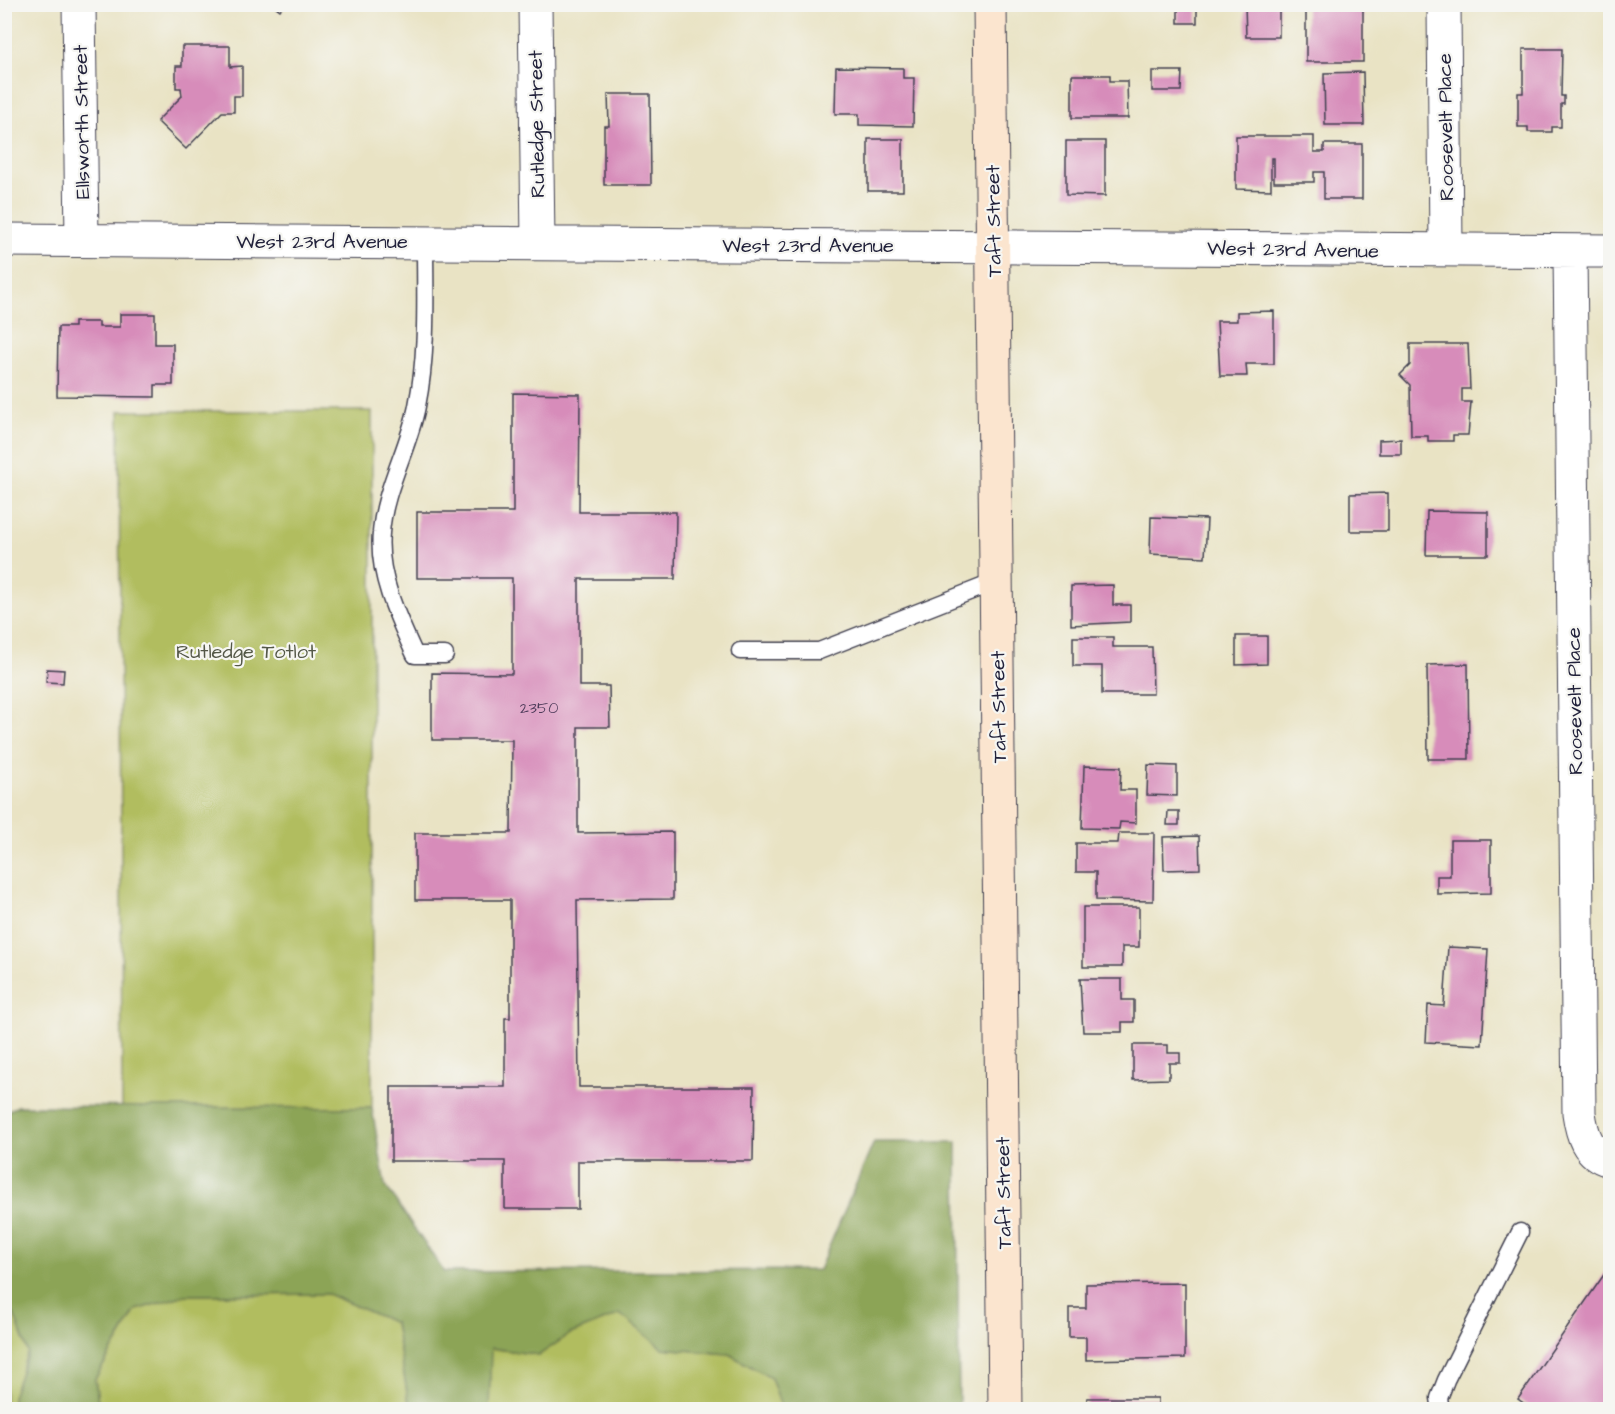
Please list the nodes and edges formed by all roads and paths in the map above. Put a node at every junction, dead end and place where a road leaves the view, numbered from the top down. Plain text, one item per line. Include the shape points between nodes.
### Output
1 (80, 4) edge
2 (535, 4) edge
3 (990, 4) edge
4 (1444, 4) edge
5 (4, 240) edge
6 (82, 240) junction
7 (425, 242) junction
8 (538, 243) junction
9 (993, 246) junction
10 (1446, 250) junction
11 (1570, 251) junction
12 (1611, 251) edge
13 (997, 581) junction
14 (740, 651) dead end
15 (445, 655) dead end
16 (1600, 1154) edge
17 (1520, 1232) dead end
18 (1005, 1410) edge
19 (1441, 1410) edge

1 - 6 street, Ellsworth Street
2 - 8 street, Rutledge Street
3 - 9 street, Taft Street
4 - 10 street, Roosevelt Place
5 - 6 street, West 23rd Avenue
6 - 7 street, West 23rd Avenue
7 - 8 street, West 23rd Avenue
7 - 15 lane via 425,327 418,404 384,516 381,548 396,614 415,655
8 - 9 street, West 23rd Avenue
9 - 10 street, West 23rd Avenue
9 - 13 street, Taft Street
10 - 11 street, West 23rd Avenue
11 - 12 street, West 23rd Avenue
11 - 16 street, Roosevelt Place via 1579,1113 1582,1133
13 - 14 lane via 819,651
13 - 18 street, Taft Street
17 - 19 lane via 1446,1380 1439,1398

